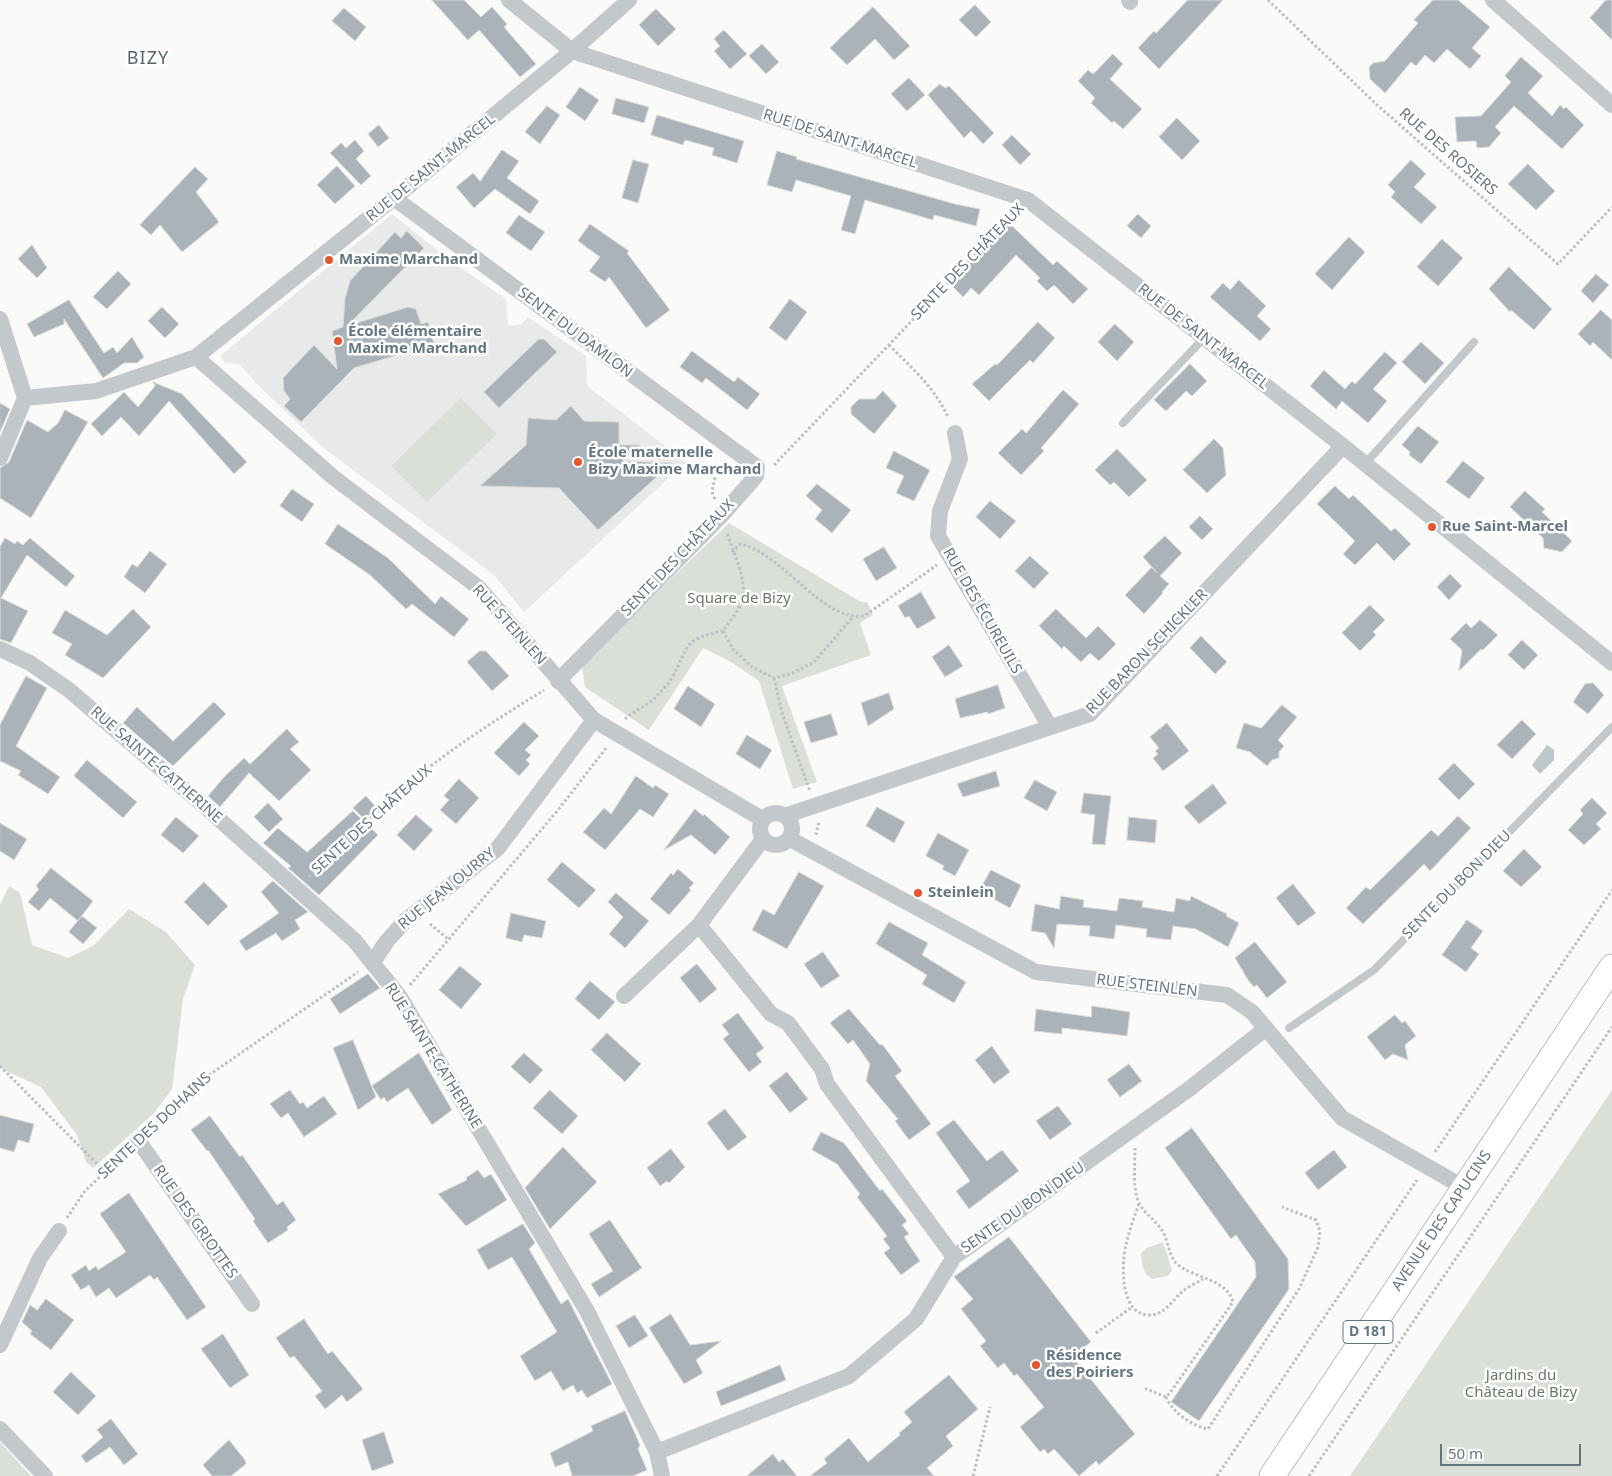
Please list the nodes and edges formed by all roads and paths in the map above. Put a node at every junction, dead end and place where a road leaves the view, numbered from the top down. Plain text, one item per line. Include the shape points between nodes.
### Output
1 (509, 0) edge
2 (630, 0) edge
3 (1268, 0) edge
4 (1493, 0) edge
5 (572, 51) junction
6 (1612, 105) edge
7 (394, 198) junction
8 (1028, 200) junction
9 (1612, 206) edge
10 (0, 319) edge
11 (1204, 338) junction
12 (1474, 342) dead end
13 (889, 345) junction
14 (196, 357) junction
15 (25, 398) junction
16 (1123, 423) dead end
17 (955, 433) joint
18 (1343, 446) junction
19 (0, 458) edge
20 (1365, 464) junction
21 (757, 468) junction
22 (716, 472) dead end
23 (722, 515) junction
24 (732, 552) junction
25 (950, 556) junction
26 (853, 617) junction
27 (723, 631) junction
28 (0, 649) edge
29 (1612, 663) edge
30 (774, 678) junction
31 (558, 681) junction
32 (594, 720) junction
33 (1050, 727) junction
34 (1612, 727) edge
35 (617, 734) junction
36 (815, 805) junction
37 (787, 815) junction
38 (762, 819) junction
39 (763, 839) junction
40 (790, 839) junction
41 (811, 851) junction
42 (298, 888) junction
43 (1612, 890) edge
44 (428, 922) dead end
45 (699, 926) junction
46 (448, 939) junction
47 (373, 962) junction
48 (1612, 966) edge
49 (624, 996) dead end
50 (400, 997) junction
51 (1612, 1027) edge
52 (1289, 1028) dead end
53 (1265, 1029) junction
54 (0, 1066) edge
55 (1135, 1128) junction
56 (138, 1140) junction
57 (1427, 1166) junction
58 (105, 1172) junction
59 (1465, 1188) junction
60 (1139, 1204) junction
61 (1282, 1207) dead end
62 (59, 1231) joint
63 (954, 1257) junction
64 (1203, 1279) junction
65 (252, 1304) dead end
66 (1132, 1307) junction
67 (1096, 1333) dead end
68 (0, 1345) edge
69 (1144, 1388) dead end
70 (1166, 1397) junction
71 (990, 1407) dead end
72 (0, 1429) edge
73 (656, 1452) junction
74 (45, 1476) edge
75 (662, 1476) edge
76 (973, 1476) edge
77 (1217, 1476) edge
78 (1272, 1476) edge
79 (1310, 1476) edge

1 - 5 street
2 - 5 street
3 - 9 path, RUE DES ROSIERS via 1376,104 1558,264
4 - 6 street
5 - 7 street, RUE DE SAINT-MARCEL
5 - 8 street, RUE DE SAINT-MARCEL
7 - 14 street, RUE DE SAINT-MARCEL
7 - 21 street, SENTE DU DAMLON
8 - 11 street, RUE DE SAINT-MARCEL
8 - 13 path, SENTE DES CHÂTEAUX
10 - 15 street
11 - 16 lane
11 - 18 street, RUE DE SAINT-MARCEL
12 - 20 lane
13 - 17 path via 941,402
13 - 21 path, SENTE DES CHÂTEAUX via 772,467
14 - 15 street, RUE DE SAINT-MARCEL via 96,392
14 - 31 street, RUE STEINLEN via 332,477 478,587
15 - 19 street
17 - 25 street, RUE DES ÉCUREUILS via 960,459 940,511 938,536
18 - 20 street, RUE DE SAINT-MARCEL
18 - 33 street, RUE BARON SCHICKLER via 1090,714
20 - 29 street, RUE DE SAINT-MARCEL
21 - 23 street, SENTE DES CHÂTEAUX via 756,476
22 - 23 path via 712,492
23 - 24 path
23 - 31 street, SENTE DES CHÂTEAUX
24 - 26 path via 740,544 754,547 818,597
24 - 27 path via 742,582 742,600
25 - 26 path via 890,600 864,616
25 - 33 street, RUE DES ÉCUREUILS
26 - 30 path via 814,662 794,673
27 - 30 path via 733,649 752,666
27 - 35 path via 704,635 690,643 672,679 640,710 627,717
28 - 42 street, RUE SAINTE-CATHERINE via 30,663 70,690
30 - 36 path via 782,712
31 - 32 street, RUE STEINLEN
31 - 42 path, SENTE DES CHÂTEAUX via 488,724 427,769
32 - 35 street, RUE STEINLEN
32 - 47 street, RUE JEAN OURRY via 498,848 406,920
33 - 36 street, RUE BARON SCHICKLER
34 - 52 lane, SENTE DU BON DIEU via 1374,970
35 - 38 street, RUE STEINLEN
35 - 46 path via 558,810
36 - 37 street, RUE BARON SCHICKLER
36 - 41 path via 819,824
37 - 38 street via 774,812
37 - 40 street via 793,827
38 - 39 street
39 - 40 street via 776,846
39 - 45 street
40 - 41 street, RUE STEINLEN
41 - 53 street, RUE STEINLEN via 1036,972 1227,996 1252,1012
42 - 47 street, RUE SAINTE-CATHERINE
43 - 57 path
44 - 46 path
45 - 49 street
45 - 63 street via 771,1014 788,1023 822,1069 827,1084
46 - 50 path
47 - 50 street, RUE SAINTE-CATHERINE
47 - 56 path, SENTE DES DOHAINS via 198,1082
48 - 59 main road, AVENUE DES CAPUCINS / D 181
50 - 73 street, RUE SAINTE-CATHERINE via 587,1311
51 - 79 path
53 - 55 street, SENTE DU BON DIEU
53 - 57 street, RUE STEINLEN via 1342,1118
54 - 58 path
55 - 60 path via 1134,1173
55 - 63 street, SENTE DU BON DIEU
56 - 58 path, SENTE DES DOHAINS
56 - 65 street, RUE DES GRIOTTES
57 - 59 street, RUE STEINLEN
57 - 77 path
58 - 62 path, SENTE DES DOHAINS via 84,1192
59 - 78 main road, AVENUE DES CAPUCINS / D 181
60 - 64 path via 1158,1223 1170,1255 1177,1264
60 - 66 path via 1125,1246 1123,1268 1127,1302
61 - 70 path via 1316,1220 1320,1231 1318,1247 1299,1289 1208,1428 1194,1426 1168,1403
62 - 68 street via 40,1258
63 - 73 street, SENTE DU BON DIEU via 916,1319 849,1376
64 - 66 path via 1184,1290 1160,1312 1149,1315
64 - 70 path via 1219,1284 1231,1294 1233,1302
66 - 67 path
69 - 70 path
71 - 76 path
72 - 74 street
73 - 75 street, RUE SAINTE-CATHERINE

